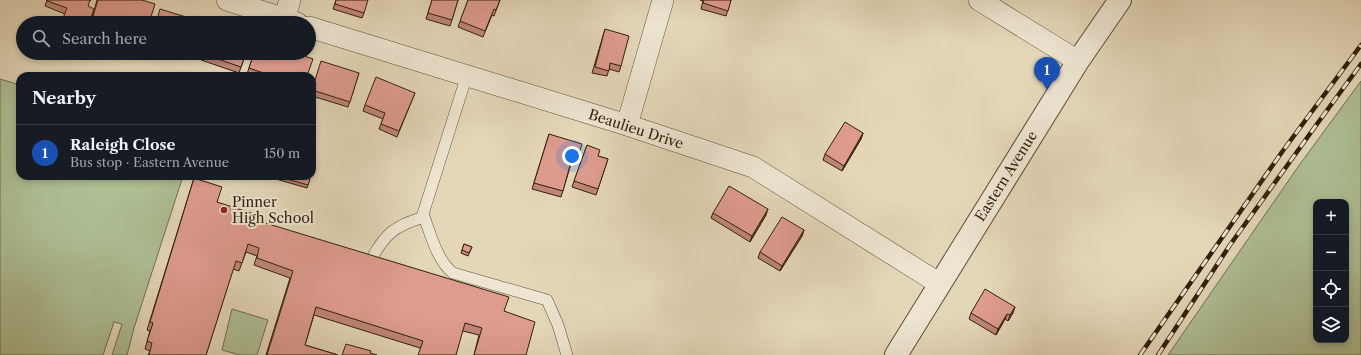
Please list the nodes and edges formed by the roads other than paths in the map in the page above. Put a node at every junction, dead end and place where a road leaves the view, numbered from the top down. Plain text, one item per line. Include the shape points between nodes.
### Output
1 (226, 0) edge
2 (663, 0) edge
3 (979, 0) edge
4 (1120, 0) edge
5 (290, 14) edge
6 (316, 29) edge
7 (1078, 61) junction
8 (467, 75) junction
9 (627, 125) junction
10 (423, 214) junction
11 (372, 258) edge
12 (940, 284) junction
13 (567, 355) edge
14 (896, 355) edge

1 - 5 street
2 - 9 street
3 - 7 street
4 - 7 street, Eastern Avenue
6 - 8 street, Beaulieu Drive
7 - 12 street, Eastern Avenue
8 - 9 street, Beaulieu Drive
8 - 10 lane
9 - 12 street, Beaulieu Drive via 753,167
10 - 11 lane via 421,218 391,232 379,245
10 - 13 lane via 437,251 453,273 547,300
12 - 14 street, Eastern Avenue

